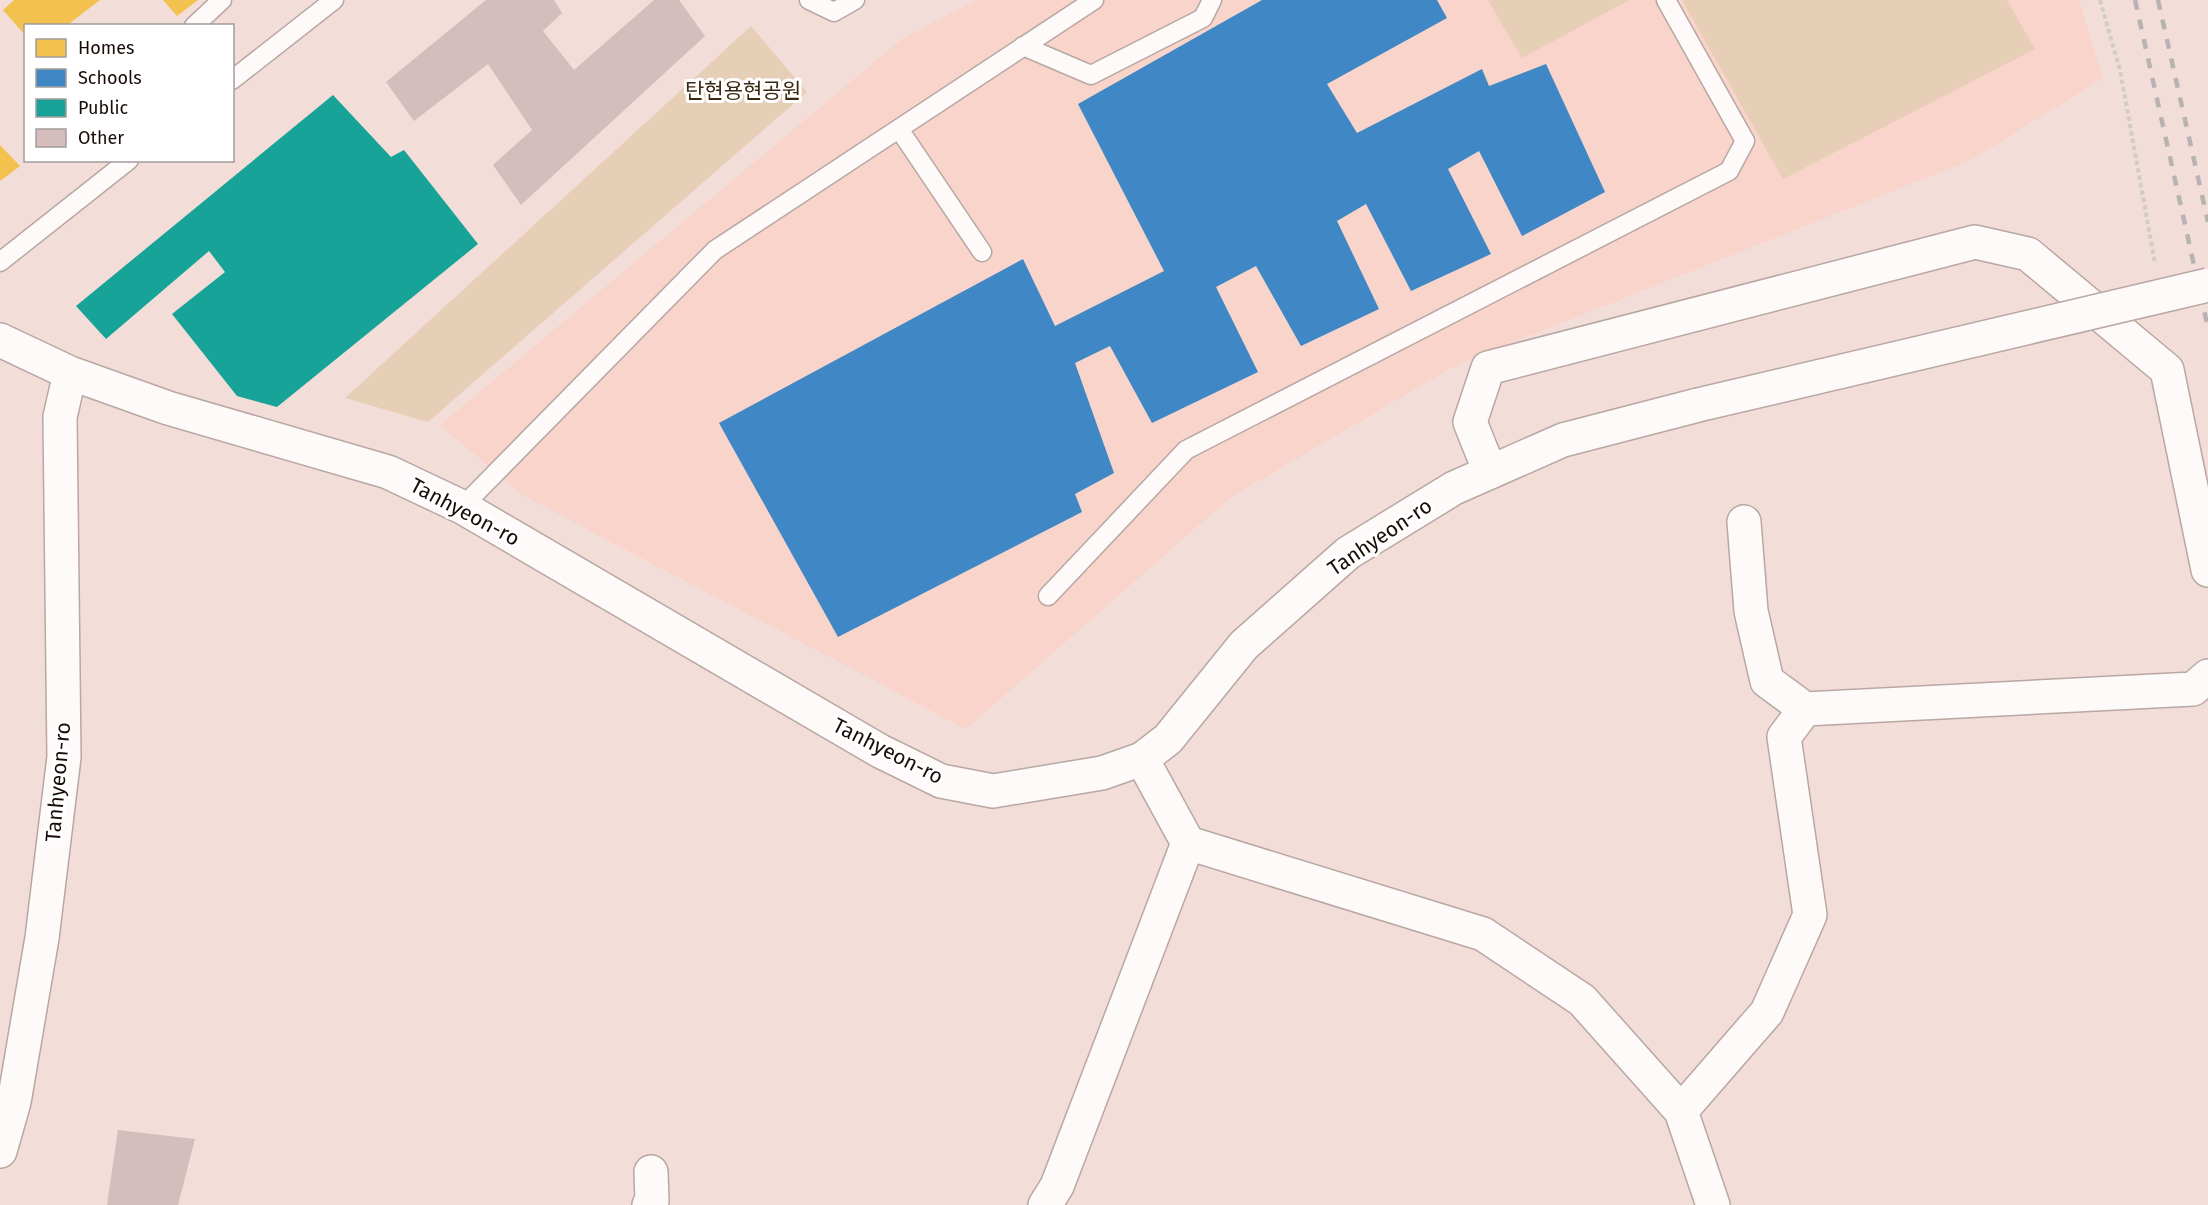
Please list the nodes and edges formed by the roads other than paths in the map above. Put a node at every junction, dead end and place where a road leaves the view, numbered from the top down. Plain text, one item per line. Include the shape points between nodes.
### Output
1 (222, 0) edge
2 (334, 0) edge
3 (809, 0) edge
4 (855, 0) edge
5 (1094, 0) edge
6 (1212, 0) edge
7 (1666, 0) edge
8 (196, 24) edge
9 (1023, 46) junction
10 (234, 78) edge
11 (899, 129) junction
12 (126, 162) edge
13 (982, 252) dead end
14 (0, 262) edge
15 (2208, 285) edge
16 (0, 340) edge
17 (70, 373) junction
18 (1490, 472) junction
19 (462, 507) junction
20 (1744, 522) dead end
21 (2208, 570) edge
22 (1048, 596) dead end
23 (2208, 676) edge
24 (1805, 709) junction
25 (1142, 759) junction
26 (1188, 843) junction
27 (1681, 1111) junction
28 (0, 1151) edge
29 (651, 1172) dead end
30 (649, 1205) edge
31 (1045, 1205) edge
32 (1713, 1205) edge

1 - 8 lane
2 - 10 lane
3 - 4 lane via 834,12
5 - 9 lane
6 - 9 lane via 1203,18 1091,75
7 - 22 lane via 1745,141 1729,171 1186,450
9 - 11 lane
11 - 13 lane
11 - 19 lane via 716,250
12 - 14 lane
15 - 18 street, Tanhyeon-ro, bridge via 1698,405 1563,441
16 - 17 street, Tanhyeon-ro
17 - 19 street, Tanhyeon-ro via 168,408 388,472
17 - 28 street, Tanhyeon-ro via 60,417 63,757 42,938 14,1102
18 - 21 street via 1470,422 1488,368 1975,242 2028,254 2167,370
18 - 25 street, Tanhyeon-ro via 1454,488 1348,553 1244,645 1168,739
19 - 25 street, Tanhyeon-ro via 880,751 941,781 993,791 1102,773
20 - 24 street via 1751,610 1767,681
23 - 24 street via 2193,689
24 - 27 street via 1784,737 1810,915 1767,1012
25 - 26 street
26 - 27 street via 1483,934 1582,1000
26 - 31 street via 1058,1186
27 - 32 street
29 - 30 street

